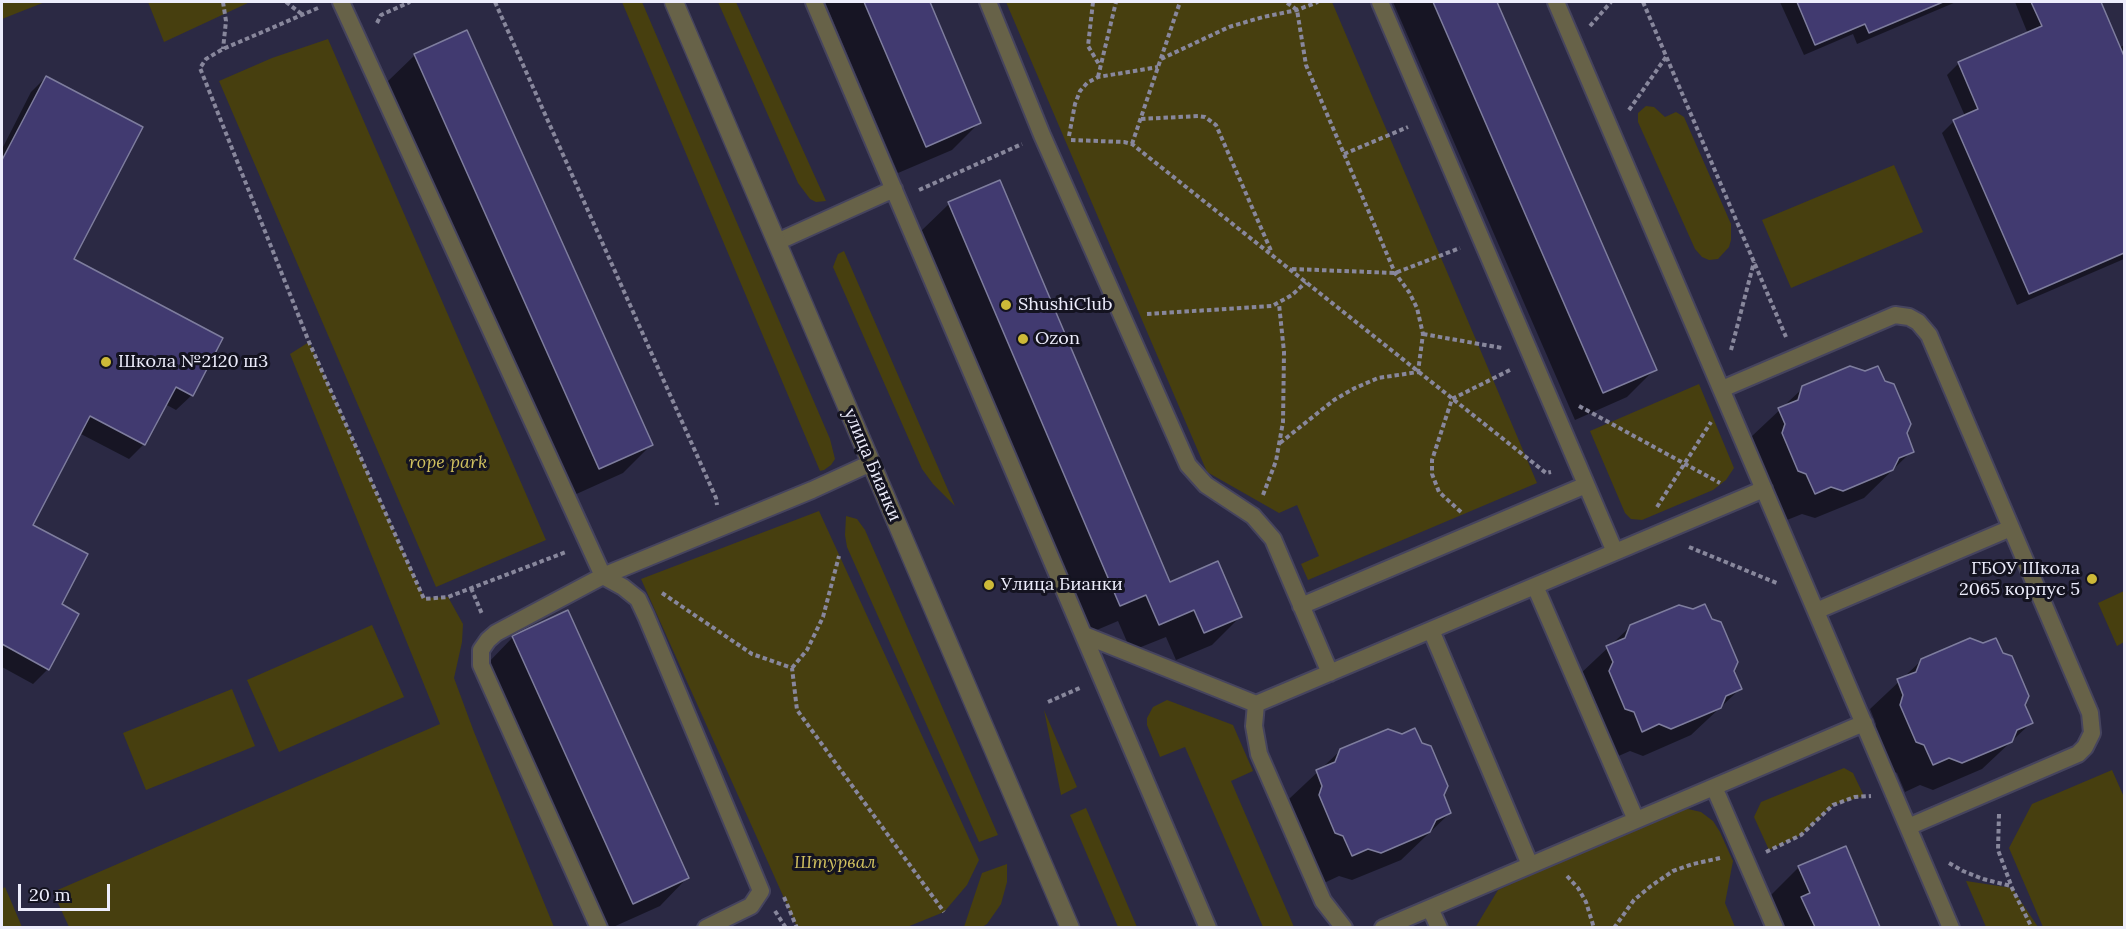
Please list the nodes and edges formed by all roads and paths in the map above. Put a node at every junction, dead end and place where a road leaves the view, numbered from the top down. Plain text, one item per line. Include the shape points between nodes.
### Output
1 (223, 2) edge
2 (286, 2) edge
3 (410, 2) edge
4 (495, 2) edge
5 (674, 2) edge
6 (814, 2) edge
7 (988, 2) edge
8 (1094, 2) edge
9 (1116, 2) edge
10 (1180, 2) edge
11 (1286, 2) edge
12 (1318, 2) edge
13 (1380, 2) edge
14 (1556, 2) edge
15 (1611, 2) edge
16 (1643, 2) edge
17 (334, 3) edge
18 (1297, 10) junction
19 (303, 15) junction
20 (1586, 32) dead end
21 (378, 33) dead end
22 (223, 49) junction
23 (1667, 57) junction
24 (1161, 58) junction
25 (1100, 66) junction
26 (1158, 67) junction
27 (1098, 77) junction
28 (1430, 118) junction
29 (1141, 119) junction
30 (1612, 132) junction
31 (1042, 135) junction
32 (1132, 144) junction
33 (1344, 154) junction
34 (896, 194) junction
35 (1482, 240) junction
36 (777, 242) junction
37 (1273, 255) junction
38 (1754, 261) junction
39 (1290, 269) junction
40 (1395, 273) junction
41 (1306, 282) junction
42 (1279, 304) junction
43 (1122, 315) junction
44 (1423, 334) junction
45 (1531, 356) junction
46 (1795, 357) junction
47 (1418, 372) junction
48 (1722, 389) junction
49 (1452, 399) junction
50 (1576, 405) dead end
51 (1719, 426) dead end
52 (1280, 443) junction
53 (1684, 463) junction
54 (871, 464) junction
55 (1546, 473) dead end
56 (1586, 485) junction
57 (1727, 487) dead end
58 (1764, 489) junction
59 (1654, 511) dead end
60 (714, 514) dead end
61 (1253, 516) junction
62 (2011, 528) junction
63 (1482, 529) junction
64 (1693, 540) dead end
65 (569, 551) dead end
66 (1615, 552) junction
67 (839, 556) dead end
68 (603, 576) junction
69 (1780, 585) dead end
70 (1535, 586) junction
71 (660, 591) dead end
72 (1301, 606) junction
73 (1816, 611) junction
74 (1431, 630) junction
75 (1084, 635) junction
76 (792, 668) junction
77 (1330, 673) junction
78 (1102, 679) junction
79 (1048, 702) dead end
80 (1256, 704) junction
81 (1864, 723) junction
82 (2008, 784) junction
83 (1714, 787) junction
84 (1874, 797) dead end
85 (1636, 820) junction
86 (1908, 827) junction
87 (1744, 856) junction
88 (1536, 862) junction
89 (1948, 862) dead end
90 (2011, 886) junction
91 (1430, 908) junction
92 (944, 912) dead end
93 (599, 927) edge
94 (706, 927) edge
95 (1068, 927) edge
96 (1208, 927) edge
97 (1344, 927) edge
98 (1383, 927) edge
99 (1439, 927) edge
100 (1594, 927) edge
101 (1614, 927) edge
102 (1775, 927) edge
103 (1951, 927) edge
104 (2032, 927) edge

1 - 22 path
2 - 19 path
3 - 21 path via 381,15
4 - 60 path via 716,498 718,508
5 - 36 street, улица Бианки
6 - 34 lane
7 - 31 lane
8 - 25 path via 1088,46
9 - 25 path
10 - 24 path
11 - 18 path
12 - 18 path
13 - 28 lane
14 - 30 lane
15 - 20 path
16 - 23 path
17 - 19 path
17 - 68 lane
18 - 24 path via 1229,27
18 - 33 path via 1306,65
19 - 22 path
22 - 65 path via 206,59 201,68 309,342 424,599 448,597
23 - 30 path
23 - 38 path
24 - 26 path
25 - 27 path
26 - 27 path
26 - 29 path
27 - 32 path via 1080,91 1068,140
28 - 33 path
28 - 35 lane
29 - 32 path
29 - 37 path via 1198,116 1216,125
30 - 48 lane
31 - 34 path
31 - 43 lane
32 - 37 path
33 - 40 path
34 - 36 lane
34 - 75 lane
35 - 40 path
35 - 45 lane
36 - 54 street, улица Бианки
37 - 39 path
38 - 46 path
38 - 48 path
39 - 40 path
39 - 41 path
40 - 44 path via 1417,308
41 - 42 path
41 - 47 path
42 - 43 path
42 - 52 path via 1284,352
43 - 61 lane via 1188,465 1206,485
44 - 45 path
44 - 47 path
45 - 49 path
45 - 56 lane
46 - 48 lane
46 - 62 lane via 1894,315 1918,322 1929,334
47 - 49 path
47 - 52 path via 1378,378 1355,388 1334,399
48 - 58 lane
49 - 55 path
49 - 63 path via 1432,460 1432,474 1439,492
50 - 53 path
51 - 53 path via 1714,416
52 - 61 path via 1270,479
53 - 57 path
53 - 59 path
54 - 68 lane
54 - 95 street, улица Бианки
56 - 63 lane
56 - 66 lane
58 - 66 lane
58 - 73 lane
61 - 72 lane via 1273,539
62 - 73 lane
62 - 82 lane via 2090,713 2092,733 2078,754
63 - 72 lane
64 - 69 path via 1682,544
66 - 70 lane
67 - 76 path via 823,617 807,650
68 - 93 lane via 496,633 481,650 481,665
68 - 94 lane via 638,599 761,891 751,906
70 - 74 lane
70 - 85 lane
71 - 76 path via 752,654
72 - 77 lane
73 - 81 lane
74 - 77 lane
74 - 88 lane
75 - 78 lane
75 - 80 lane
76 - 92 path via 797,710
77 - 80 lane
78 - 79 path
78 - 96 lane
80 - 97 lane via 1254,726 1259,754 1323,900
81 - 83 lane
81 - 86 lane
82 - 86 lane
82 - 90 path via 1997,823 1998,850
83 - 85 lane
83 - 87 lane
84 - 87 path via 1855,797 1833,806 1801,835 1760,855
85 - 88 lane
86 - 103 lane
87 - 101 path via 1715,858 1673,872 1634,900
87 - 102 lane
88 - 91 lane
88 - 100 path via 1567,876 1578,888
89 - 90 path via 1983,879
90 - 104 path
91 - 98 lane
91 - 99 lane

